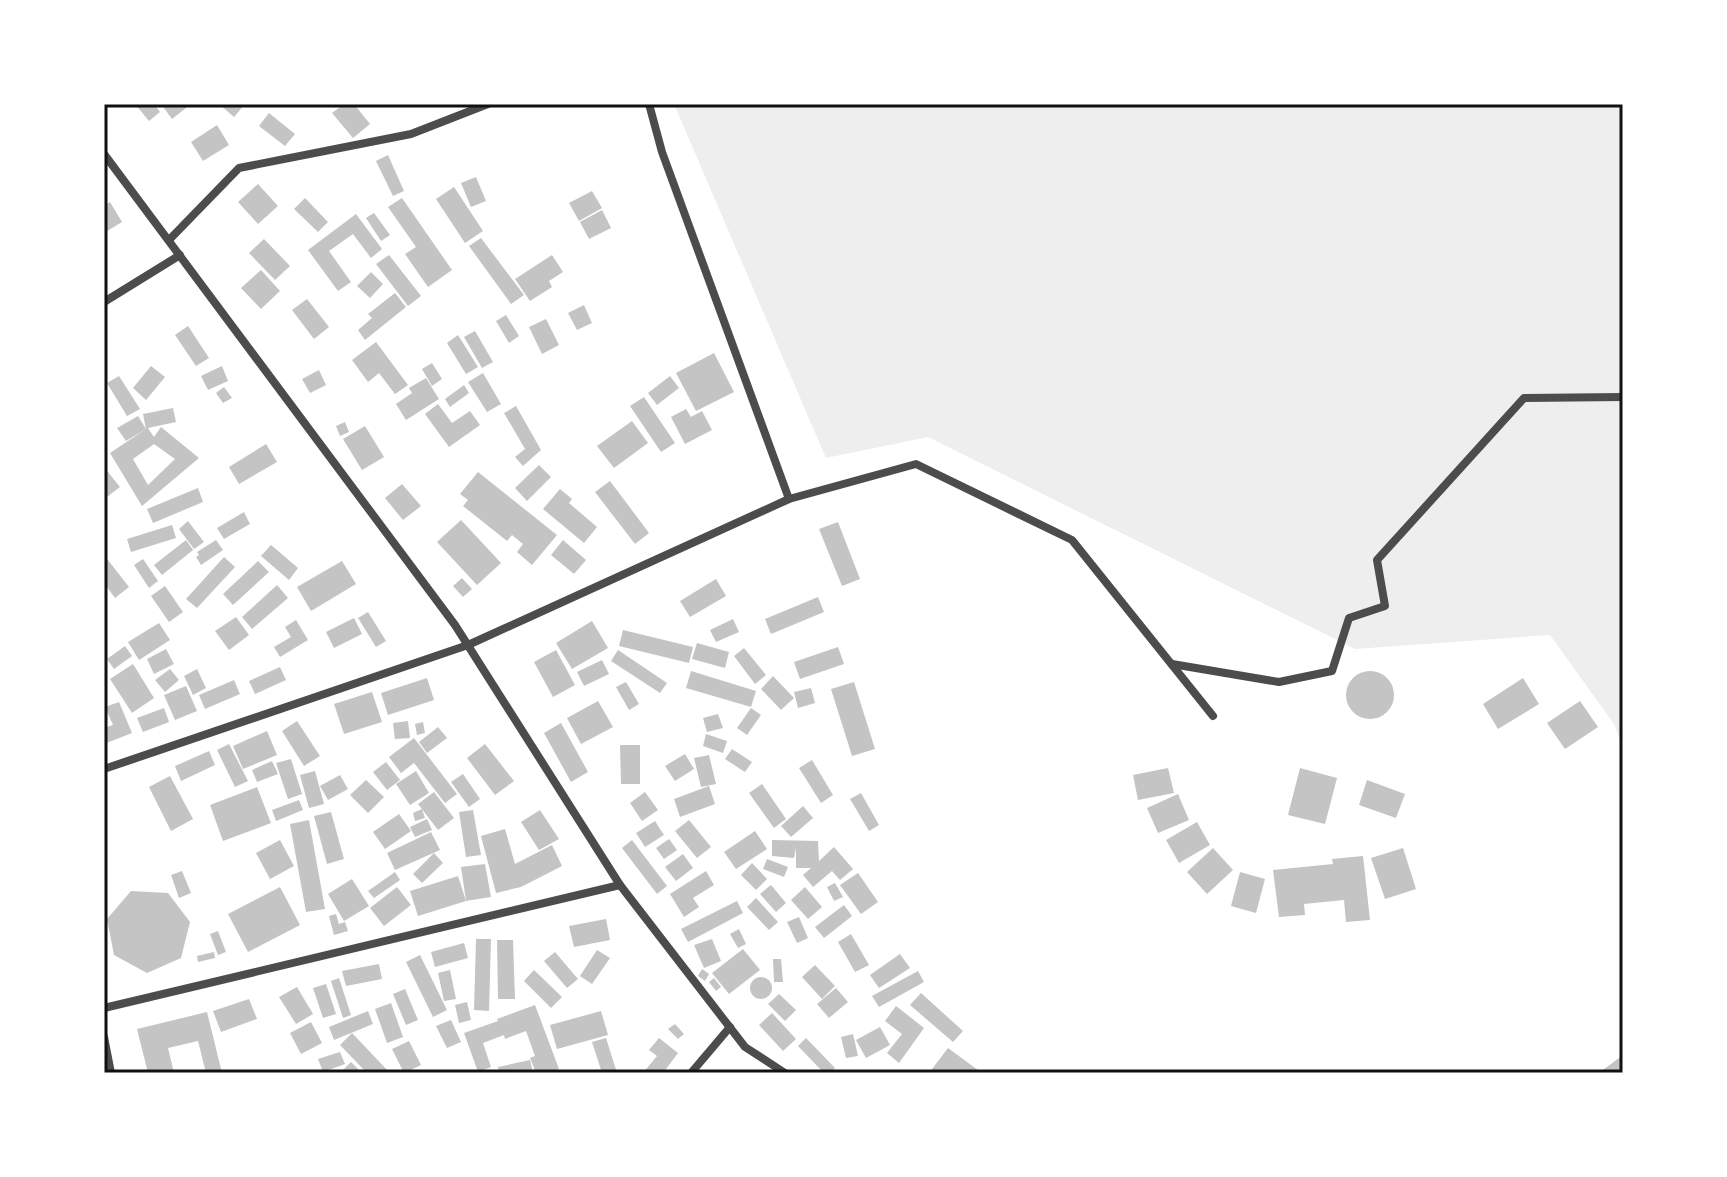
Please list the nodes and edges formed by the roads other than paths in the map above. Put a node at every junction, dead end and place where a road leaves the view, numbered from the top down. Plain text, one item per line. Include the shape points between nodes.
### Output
1 (488, 104) edge
2 (649, 104) edge
3 (104, 154) edge
4 (169, 240) junction
5 (180, 255) junction
6 (104, 302) edge
7 (1623, 397) edge
8 (789, 499) junction
9 (468, 645) junction
10 (1172, 664) junction
11 (1213, 716) dead end
12 (104, 769) edge
13 (620, 885) junction
14 (104, 1008) edge
15 (730, 1027) junction
16 (104, 1037) edge
17 (111, 1073) edge
18 (691, 1073) edge
19 (785, 1073) edge

1 - 4 street via 411,134 239,168
2 - 8 street
3 - 4 street
4 - 5 street
5 - 6 street
5 - 9 street
7 - 10 street via 1524,398 1377,560 1385,606 1349,618 1332,671 1279,682
8 - 9 street
8 - 10 street via 916,464 1072,540
9 - 12 street
9 - 13 street
10 - 11 street
13 - 14 street
13 - 15 street
15 - 18 street
15 - 19 street via 745,1047
16 - 17 street

